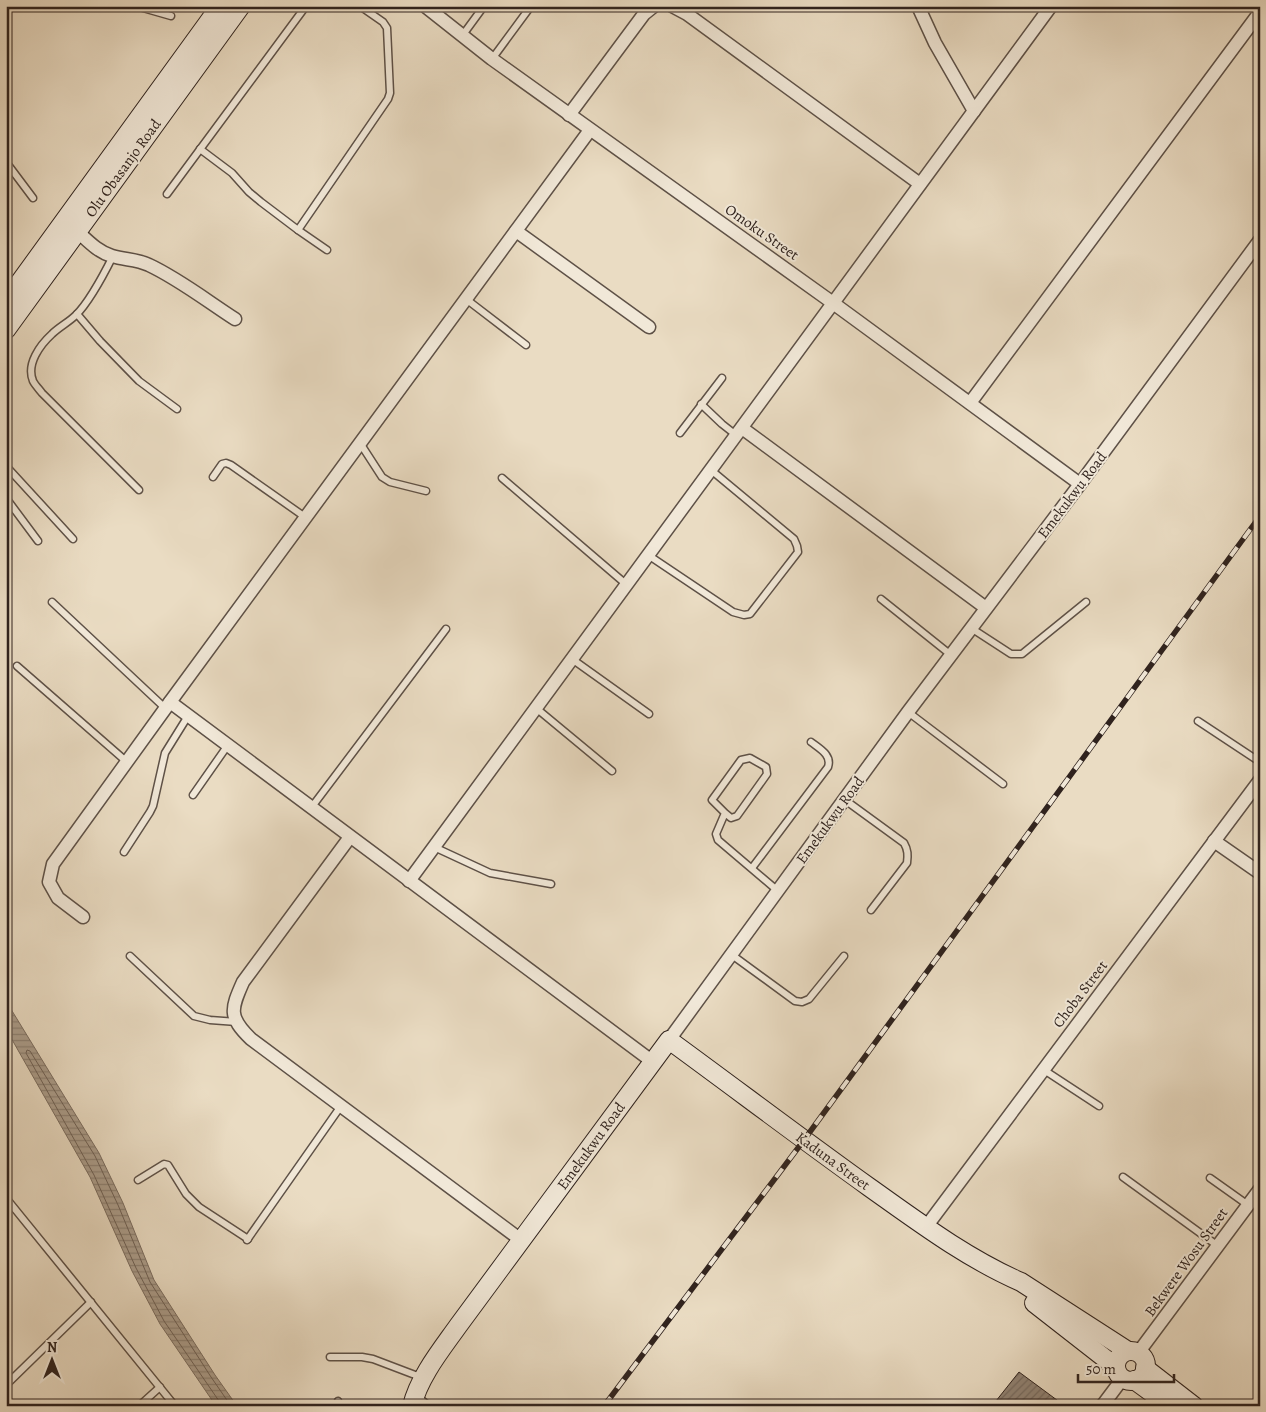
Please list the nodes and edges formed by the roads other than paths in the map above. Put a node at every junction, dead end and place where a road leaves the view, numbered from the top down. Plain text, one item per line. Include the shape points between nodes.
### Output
1 (136, 6) edge
2 (220, 6) edge
3 (241, 6) edge
4 (306, 6) edge
5 (360, 6) edge
6 (425, 6) edge
7 (484, 6) edge
8 (531, 6) edge
9 (654, 6) edge
10 (672, 6) edge
11 (918, 6) edge
12 (1051, 6) edge
13 (1260, 12) edge
14 (170, 16) dead end
15 (462, 36) junction
16 (492, 59) junction
17 (974, 111) junction
18 (569, 115) junction
19 (590, 130) junction
20 (200, 149) junction
21 (6, 162) edge
22 (920, 184) junction
23 (167, 194) dead end
24 (32, 198) dead end
25 (298, 230) junction
26 (516, 231) junction
27 (78, 232) junction
28 (1260, 240) edge
29 (328, 250) dead end
30 (113, 256) junction
31 (466, 299) junction
32 (6, 301) edge
33 (834, 303) junction
34 (77, 314) junction
35 (235, 319) dead end
36 (650, 327) dead end
37 (6, 330) edge
38 (526, 345) dead end
39 (722, 378) dead end
40 (970, 403) junction
41 (701, 404) junction
42 (177, 410) dead end
43 (739, 432) junction
44 (680, 433) dead end
45 (360, 443) junction
46 (6, 466) edge
47 (711, 470) junction
48 (214, 477) dead end
49 (502, 478) dead end
50 (1080, 484) junction
51 (139, 490) dead end
52 (426, 491) dead end
53 (6, 498) edge
54 (305, 517) junction
55 (73, 539) dead end
56 (38, 542) dead end
57 (648, 555) junction
58 (627, 584) junction
59 (881, 599) dead end
60 (52, 602) dead end
61 (1086, 602) dead end
62 (986, 608) junction
63 (971, 628) junction
64 (446, 629) dead end
65 (951, 655) junction
66 (572, 659) junction
67 (17, 666) dead end
68 (168, 705) junction
69 (536, 708) junction
70 (908, 712) junction
71 (649, 714) dead end
72 (188, 716) junction
73 (1198, 721) dead end
74 (811, 742) dead end
75 (228, 745) junction
76 (126, 762) junction
77 (1260, 762) edge
78 (612, 771) dead end
79 (1260, 780) edge
80 (1003, 784) dead end
81 (193, 795) dead end
82 (845, 800) junction
83 (311, 808) junction
84 (725, 813) junction
85 (350, 837) junction
86 (1214, 841) junction
87 (434, 847) junction
88 (124, 852) dead end
89 (752, 868) junction
90 (1260, 873) edge
91 (409, 881) junction
92 (550, 884) dead end
93 (778, 891) junction
94 (872, 910) dead end
95 (82, 917) dead end
96 (732, 955) junction
97 (130, 956) dead end
98 (844, 956) dead end
99 (237, 1022) junction
100 (669, 1040) junction
101 (653, 1062) junction
102 (1044, 1070) junction
103 (341, 1106) junction
104 (1099, 1106) dead end
105 (1123, 1177) dead end
106 (1210, 1178) dead end
107 (138, 1180) dead end
108 (1260, 1189) edge
109 (6, 1198) edge
110 (1248, 1205) junction
111 (926, 1227) junction
112 (521, 1240) junction
113 (1218, 1246) junction
114 (91, 1302) junction
115 (330, 1357) dead end
116 (1131, 1366) junction
117 (424, 1378) junction
118 (6, 1385) edge
119 (160, 1387) junction
120 (413, 1400) edge
121 (139, 1406) edge
122 (176, 1406) edge
123 (429, 1406) edge
124 (1102, 1406) edge
125 (1170, 1406) edge
126 (1194, 1406) edge

1 - 14 lane
2 - 32 street, Olu Obasanjo Road
3 - 27 street, Olu Obasanjo Road
4 - 20 lane
5 - 25 lane via 387,28 390,93
6 - 15 street, Omoku Street
7 - 15 lane
8 - 16 lane
9 - 18 street via 644,14
10 - 22 street
11 - 17 street via 934,43
12 - 17 street
13 - 40 street
15 - 16 street, Omoku Street
16 - 18 street, Omoku Street
17 - 22 street
18 - 19 street, Omoku Street
19 - 26 street
19 - 33 street, Omoku Street
20 - 23 lane
20 - 25 lane
21 - 24 lane
22 - 33 street
25 - 29 lane
26 - 31 street
26 - 36 street
27 - 30 street via 102,252
27 - 37 street, Olu Obasanjo Road
28 - 50 street, Emekukwu Road
30 - 34 lane
30 - 35 street via 135,259 167,274
31 - 38 lane
31 - 45 street
33 - 40 street, Omoku Street
33 - 43 street
34 - 42 lane via 139,381
34 - 51 lane via 39,347 33,360 33,383
39 - 41 lane
40 - 50 street, Omoku Street
41 - 43 lane via 722,424
41 - 44 lane
43 - 47 street
43 - 62 street
45 - 52 lane via 382,477
45 - 54 street
46 - 55 lane
47 - 57 street
47 - 57 lane via 794,539 798,552 750,614 744,615 732,612
48 - 54 lane via 222,464 231,465
49 - 58 lane
50 - 62 street, Emekukwu Road
53 - 56 lane
54 - 68 street
57 - 58 street
58 - 66 street
59 - 65 lane
60 - 68 lane
61 - 63 lane via 1022,654 1011,654
62 - 63 street, Emekukwu Road
63 - 65 street, Emekukwu Road
64 - 83 lane
65 - 70 street, Emekukwu Road
66 - 69 street
66 - 71 lane
67 - 76 lane
68 - 72 street
68 - 76 street
69 - 78 lane
69 - 87 street
70 - 80 lane
70 - 82 street, Emekukwu Road
72 - 75 street
72 - 88 lane via 165,753 153,806
73 - 77 lane
74 - 89 lane via 828,756 828,767
75 - 81 lane
75 - 83 street
76 - 95 street via 53,864 49,882 58,898
79 - 86 street, Choba Street
82 - 93 street, Emekukwu Road
82 - 94 lane via 904,843 907,849 907,863
83 - 85 street
84 - 84 lane via 712,800 741,760 750,758 766,768 767,774 738,816 731,818
84 - 89 lane via 716,834 718,840
85 - 91 street
85 - 99 street via 243,982 233,1012
86 - 90 street
86 - 102 street, Choba Street
87 - 91 street
87 - 92 lane via 490,873
89 - 93 lane
91 - 101 street
93 - 96 street, Emekukwu Road
96 - 98 lane via 795,1001 802,1002 809,999
96 - 100 street, Emekukwu Road
97 - 99 lane via 194,1016
99 - 103 street via 251,1039
100 - 101 street, Emekukwu Road
100 - 111 street, Kaduna Street
101 - 112 street, Emekukwu Road
102 - 104 lane
102 - 111 street, Choba Street
103 - 107 lane via 248,1240 199,1207 186,1194 168,1165 164,1164
103 - 112 street
105 - 113 lane
106 - 110 lane
108 - 110 street, Bekwere Wosu Street
109 - 114 lane
110 - 113 street, Bekwere Wosu Street
111 - 116 street, Kaduna Street via 1002,1274 1015,1288
112 - 117 street, Emekukwu Road
113 - 116 street, Bekwere Wosu Street
114 - 118 lane
114 - 119 lane
115 - 117 lane via 367,1358
116 - 124 street, Bekwere Wosu Street
116 - 125 street, Kaduna Street
116 - 126 street, Kaduna Street
117 - 120 street, Emekukwu Road
119 - 121 lane
119 - 122 lane
120 - 123 lane

